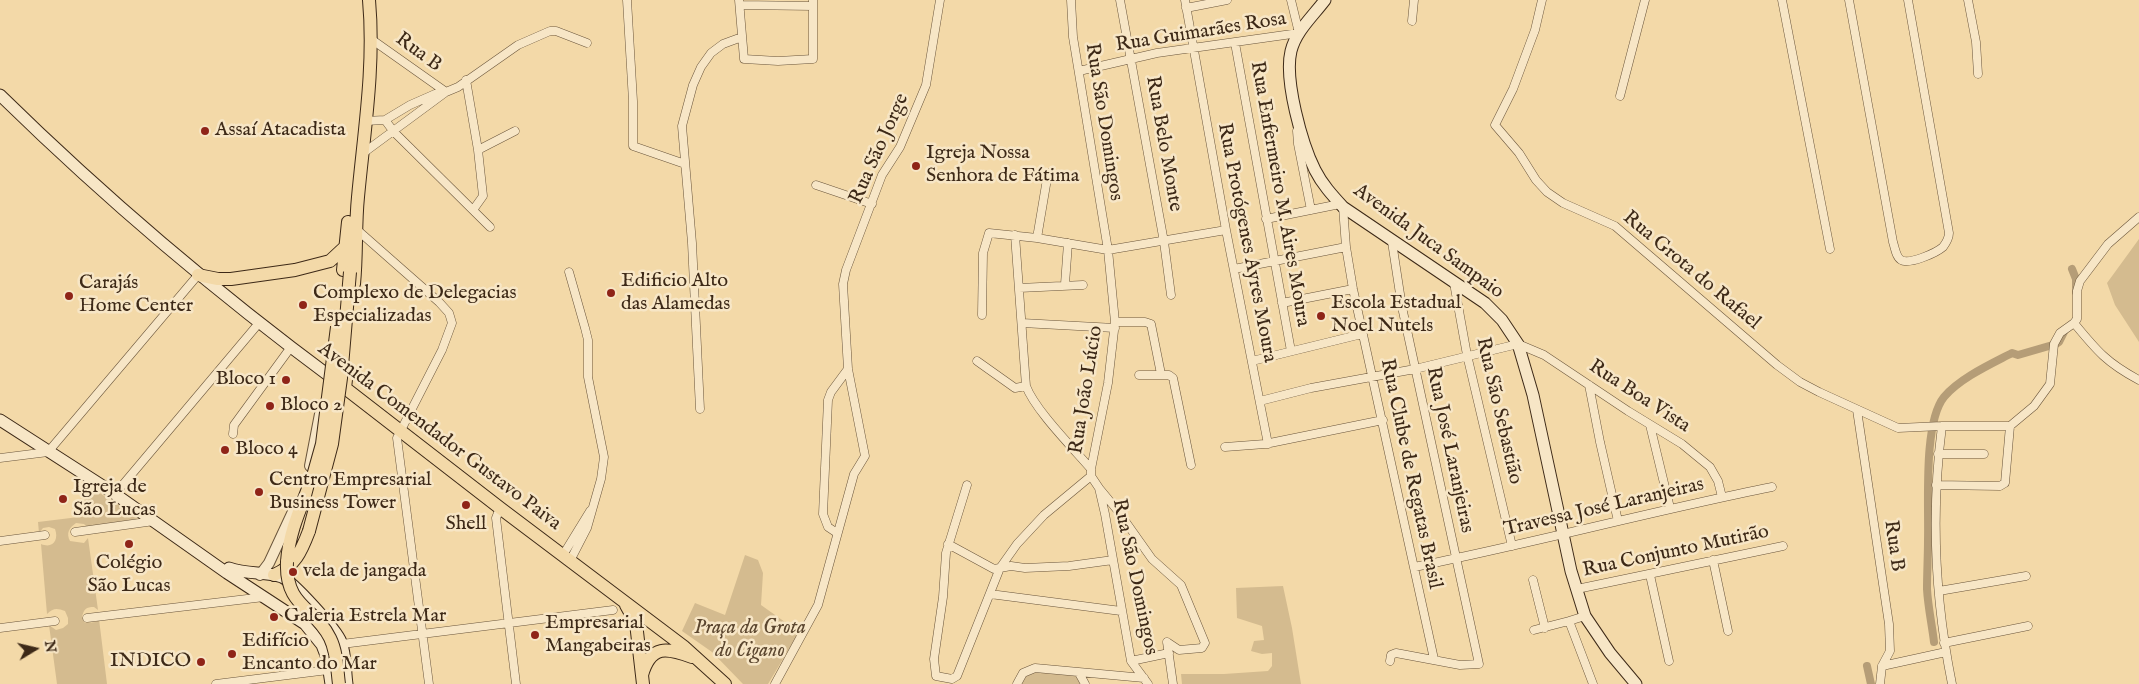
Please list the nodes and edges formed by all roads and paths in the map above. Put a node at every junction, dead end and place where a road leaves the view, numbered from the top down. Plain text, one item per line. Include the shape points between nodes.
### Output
1 (363, 0) edge
2 (369, 0) edge
3 (628, 0) edge
4 (940, 0) edge
5 (1071, 0) edge
6 (1120, 0) edge
7 (1227, 0) edge
8 (1291, 0) edge
9 (1325, 0) edge
10 (1414, 0) edge
11 (1542, 0) edge
12 (1645, 0) edge
13 (1782, 0) edge
14 (1849, 0) edge
15 (1908, 0) edge
16 (1968, 0) edge
17 (740, 3) edge
18 (813, 3) edge
19 (1186, 4) edge
20 (1412, 21) dead end
21 (1299, 33) junction
22 (742, 37) junction
23 (371, 39) junction
24 (587, 42) dead end
25 (1235, 42) junction
26 (1194, 49) junction
27 (1131, 59) junction
28 (1079, 71) junction
29 (1978, 74) dead end
30 (466, 80) junction
31 (446, 92) junction
32 (0, 95) edge
33 (1620, 96) dead end
34 (1297, 114) junction
35 (385, 120) junction
36 (366, 121) junction
37 (515, 131) dead end
38 (394, 132) junction
39 (478, 150) junction
40 (362, 154) junction
41 (686, 164) junction
42 (1048, 173) dead end
43 (816, 185) dead end
44 (872, 204) junction
45 (1341, 205) junction
46 (473, 210) junction
47 (1311, 210) junction
48 (2139, 217) edge
49 (1266, 219) junction
50 (490, 227) dead end
51 (355, 228) junction
52 (1226, 230) junction
53 (1015, 235) junction
54 (1037, 238) junction
55 (1164, 242) junction
56 (1392, 242) junction
57 (1068, 243) junction
58 (345, 247) junction
59 (1346, 247) junction
60 (1830, 249) dead end
61 (1108, 250) junction
62 (1275, 260) junction
63 (1234, 269) junction
64 (346, 271) junction
65 (568, 272) dead end
66 (198, 275) junction
67 (1454, 283) junction
68 (1065, 284) junction
69 (1083, 284) dead end
70 (1018, 288) junction
71 (1353, 289) junction
72 (1171, 294) dead end
73 (1282, 303) junction
74 (982, 315) dead end
75 (259, 323) junction
76 (1022, 323) junction
77 (2074, 323) junction
78 (1115, 325) junction
79 (1362, 334) junction
80 (1518, 344) junction
81 (291, 347) junction
82 (1291, 351) junction
83 (1468, 355) junction
84 (977, 361) dead end
85 (1252, 361) junction
86 (1415, 368) junction
87 (848, 369) junction
88 (1161, 374) junction
89 (328, 375) junction
90 (1139, 375) dead end
91 (1372, 376) junction
92 (2139, 380) edge
93 (1589, 385) junction
94 (1026, 386) junction
95 (345, 388) junction
96 (1260, 401) junction
97 (700, 409) dead end
98 (1857, 410) junction
99 (0, 420) edge
100 (1382, 420) junction
101 (1650, 425) junction
102 (1937, 426) junction
103 (2010, 426) junction
104 (400, 430) junction
105 (233, 434) dead end
106 (1268, 444) junction
107 (1225, 447) dead end
108 (48, 452) junction
109 (1938, 454) junction
110 (1984, 454) dead end
111 (0, 458) edge
112 (1191, 465) dead end
113 (1091, 473) junction
114 (967, 485) dead end
115 (1936, 485) junction
116 (1772, 487) dead end
117 (1099, 488) junction
118 (115, 494) junction
119 (1722, 497) junction
120 (500, 508) junction
121 (1670, 508) junction
122 (154, 521) junction
123 (1618, 521) junction
124 (75, 532) dead end
125 (837, 533) junction
126 (1564, 534) junction
127 (45, 535) dead end
128 (0, 542) edge
129 (948, 544) junction
130 (1512, 546) junction
131 (1783, 546) dead end
132 (566, 558) junction
133 (1456, 558) junction
134 (211, 560) junction
135 (1113, 560) junction
136 (1713, 560) junction
137 (1414, 567) junction
138 (1000, 568) junction
139 (260, 575) junction
140 (274, 575) junction
141 (1650, 575) junction
142 (2026, 576) dead end
143 (1533, 580) dead end
144 (1577, 589) junction
145 (1939, 591) junction
146 (990, 594) junction
147 (265, 597) junction
148 (619, 606) junction
149 (1121, 611) junction
150 (1585, 616) junction
151 (87, 618) dead end
152 (55, 621) dead end
153 (508, 622) junction
154 (1570, 622) junction
155 (2028, 626) dead end
156 (0, 628) edge
157 (1545, 628) junction
158 (1534, 630) dead end
159 (1728, 631) dead end
160 (422, 634) junction
161 (1944, 643) junction
162 (342, 644) junction
163 (1946, 652) junction
164 (1168, 653) junction
165 (696, 658) junction
166 (1434, 659) junction
167 (1131, 660) junction
168 (1390, 661) dead end
169 (1669, 661) dead end
170 (1882, 666) junction
171 (328, 670) junction
172 (1079, 673) junction
173 (642, 679) edge
174 (1146, 681) edge
175 (216, 684) edge
176 (331, 684) edge
177 (339, 684) edge
178 (347, 684) edge
179 (429, 684) edge
180 (516, 684) edge
181 (725, 684) edge
182 (774, 684) edge
183 (1017, 684) edge
184 (1085, 684) edge
185 (1173, 684) edge
186 (1594, 684) edge
187 (1636, 684) edge
188 (1880, 684) edge
189 (1952, 684) edge

1 - 58 main road via 362,75
2 - 23 main road
3 - 41 street via 633,146
4 - 44 street, Rua São Jorge via 926,86 900,147 882,175
5 - 28 street, Rua São Domingos
6 - 27 street, Rua Belo Monte
7 - 19 street
8 - 21 street
9 - 21 main road, Avenida Juca Sampaio
10 - 20 street
11 - 98 street, Rua Grota do Rafael via 1535,30 1513,89 1495,125 1519,153 1536,180 1547,192 1615,226 1800,382
12 - 33 street
13 - 60 street
14 - 15 street via 1891,231 1896,254 1905,261 1939,250 1950,233
16 - 29 street
17 - 18 street
17 - 22 street
18 - 22 street via 813,59 744,59
19 - 26 street, Rua Protógenes Ayres Moura
21 - 25 street, Rua Guimarães Rosa
21 - 34 main road, Avenida Juca Sampaio via 1290,62
22 - 41 street via 711,53 693,85 682,126
23 - 31 street, Rua B
23 - 36 main road
24 - 30 street via 550,31 518,45
25 - 26 street, Rua Guimarães Rosa
25 - 49 street, Rua Enfermeiro M. Aires Moura
26 - 27 street, Rua Guimarães Rosa
26 - 52 street, Rua Protógenes Ayres Moura
27 - 28 street, Rua Guimarães Rosa
27 - 55 street, Rua Belo Monte
28 - 61 street, Rua São Domingos
30 - 31 street
30 - 39 street
31 - 35 street via 410,105
31 - 38 street
32 - 66 main road, Avenida Comendador Gustavo Paiva
34 - 45 main road, Avenida Juca Sampaio via 1310,159 1327,189
34 - 47 street via 1298,144
35 - 36 street
35 - 38 street
36 - 40 main road
37 - 39 street
38 - 40 street
38 - 46 street
39 - 46 street via 483,196
40 - 51 main road
41 - 97 street
42 - 54 street
43 - 44 street
44 - 87 street, Rua São Jorge via 846,270
45 - 47 street
45 - 56 main road, Avenida Juca Sampaio
45 - 59 street, Rua Clube de Regatas Brasil
46 - 50 street
47 - 49 street
48 - 77 street via 2108,244 2080,281
49 - 62 street, Rua Enfermeiro M. Aires Moura
51 - 64 main road
51 - 95 main road via 355,273
51 - 104 street via 439,302 449,313 452,323 442,350
52 - 55 street
52 - 63 street, Rua Protógenes Ayres Moura
53 - 54 street
53 - 70 street
53 - 74 street via 989,233 983,253
54 - 57 street
55 - 61 street
55 - 72 street, Rua Belo Monte
56 - 67 main road, Avenida Juca Sampaio
56 - 86 street, Rua José Laranjeiras
57 - 61 street
57 - 68 street
58 - 64 main road
58 - 66 main road via 330,261 295,270 231,279
59 - 62 street
59 - 71 street, Rua Clube de Regatas Brasil
61 - 78 street, Rua João Lúcio
62 - 63 street
62 - 73 street, Rua Enfermeiro M. Aires Moura
63 - 85 street, Rua Protógenes Ayres Moura
64 - 140 main road, bridge via 341,378 332,444 309,531 295,561
64 - 177 main road, bridge via 322,444 288,542 286,571 297,600 329,636
65 - 132 street via 588,340 588,377 604,457 601,480 584,537
66 - 75 main road, Avenida Comendador Gustavo Paiva
66 - 108 street
67 - 80 main road, Avenida Juca Sampaio via 1494,311
67 - 83 street, Rua São Sebastião
68 - 69 street
68 - 70 street
70 - 76 street
71 - 73 street
71 - 79 street, Rua Clube de Regatas Brasil
73 - 82 street, Rua Enfermeiro M. Aires Moura
75 - 81 main road, Avenida Comendador Gustavo Paiva
75 - 118 street
76 - 78 street
76 - 94 street
77 - 92 street via 2100,354
77 - 103 street via 2056,338 2050,384
78 - 88 street via 1151,324
78 - 113 street, Rua João Lúcio
79 - 82 street
79 - 91 street, Rua Clube de Regatas Brasil
80 - 83 street
80 - 93 street, Rua Boa Vista via 1538,352
80 - 126 main road, Avenida Juca Sampaio via 1533,395
81 - 89 main road, Avenida Comendador Gustavo Paiva
81 - 105 street via 234,425
82 - 85 street
83 - 86 street
83 - 130 street, Rua São Sebastião
84 - 94 street via 1016,388
85 - 96 street, Rua Protógenes Ayres Moura
86 - 91 street
86 - 133 street, Rua José Laranjeiras
87 - 125 street, Rua São Jorge via 865,456 854,474
87 - 125 street via 828,400 823,514 828,527
88 - 90 street
88 - 112 street via 1174,380
89 - 95 main road, Avenida Comendador Gustavo Paiva
89 - 139 street via 305,484 269,563
91 - 96 street
91 - 100 street, Rua Clube de Regatas Brasil
93 - 101 street, Rua Boa Vista
93 - 123 street
94 - 113 street, Rua São Domingos via 1034,401
95 - 104 main road, Avenida Comendador Gustavo Paiva
96 - 106 street, Rua Protógenes Ayres Moura
98 - 102 street, Rua Grota do Rafael via 1898,428
98 - 170 street, Rua B via 1889,624 1890,651
99 - 108 main road
100 - 106 street
100 - 137 street, Rua Clube de Regatas Brasil
101 - 119 street, Rua Boa Vista via 1682,444 1710,467
101 - 121 street
102 - 103 street, Rua Grota do Rafael
102 - 109 street
103 - 115 street via 2006,482 2000,486
104 - 120 main road, Avenida Comendador Gustavo Paiva
104 - 160 street via 397,445
106 - 107 street
108 - 111 street
108 - 118 main road
109 - 110 street
109 - 115 street
113 - 117 street, Rua São Domingos
113 - 138 street via 1044,515
114 - 129 street
115 - 145 street
116 - 119 street, Travessa José Laranjeiras
117 - 135 street, Rua São Domingos
117 - 164 street via 1152,559 1181,585 1204,638 1204,647 1195,650 1179,650 1167,642
118 - 122 main road
119 - 121 street, Travessa José Laranjeiras
120 - 132 main road, Avenida Comendador Gustavo Paiva
120 - 153 street via 496,518
121 - 123 street, Travessa José Laranjeiras
122 - 124 street
122 - 134 main road
123 - 126 street, Travessa José Laranjeiras
125 - 182 street, Rua São Jorge via 818,605
126 - 130 street, Travessa José Laranjeiras
126 - 144 main road, Avenida Juca Sampaio
127 - 128 street
129 - 138 street via 994,569
129 - 146 street via 934,659 934,672 938,677 952,679 957,676
130 - 133 street, Travessa José Laranjeiras
131 - 136 street, Rua Conjunto Mutirão
132 - 148 main road, Avenida Comendador Gustavo Paiva
133 - 137 street, Travessa José Laranjeiras
133 - 166 street, Rua José Laranjeiras via 1478,664 1460,665
134 - 139 main road via 240,572
134 - 147 main road
135 - 138 street via 1068,566
135 - 149 street, Rua São Domingos
136 - 141 street, Rua Conjunto Mutirão
136 - 159 street
137 - 166 street, Rua Clube de Regatas Brasil
138 - 146 street
139 - 140 main road
140 - 162 main road via 296,588 328,621
141 - 144 street, Rua Conjunto Mutirão
141 - 169 street
142 - 145 street
143 - 157 street
144 - 150 main road, Avenida Juca Sampaio
145 - 161 street
146 - 149 street
147 - 151 street
147 - 171 main road via 315,634 322,645
148 - 153 street
148 - 165 main road, Avenida Comendador Gustavo Paiva via 683,646
148 - 173 main road via 636,623
149 - 167 street, Rua São Domingos
150 - 154 street
150 - 187 main road, Avenida Juca Sampaio
152 - 156 street
153 - 160 street
153 - 180 street
154 - 157 street
154 - 186 street
155 - 161 street
157 - 158 street
160 - 162 street
160 - 179 street
161 - 163 street
162 - 178 main road
163 - 170 street
163 - 189 street
164 - 167 street
164 - 185 street
165 - 173 main road via 671,650 657,652 647,662
165 - 181 main road, Avenida Comendador Gustavo Paiva
166 - 168 street via 1394,653 1390,655
167 - 174 street, Rua São Domingos
170 - 188 street, Rua B
171 - 175 street
171 - 176 main road
172 - 174 street
172 - 183 street via 1035,668 1023,673
172 - 184 street

